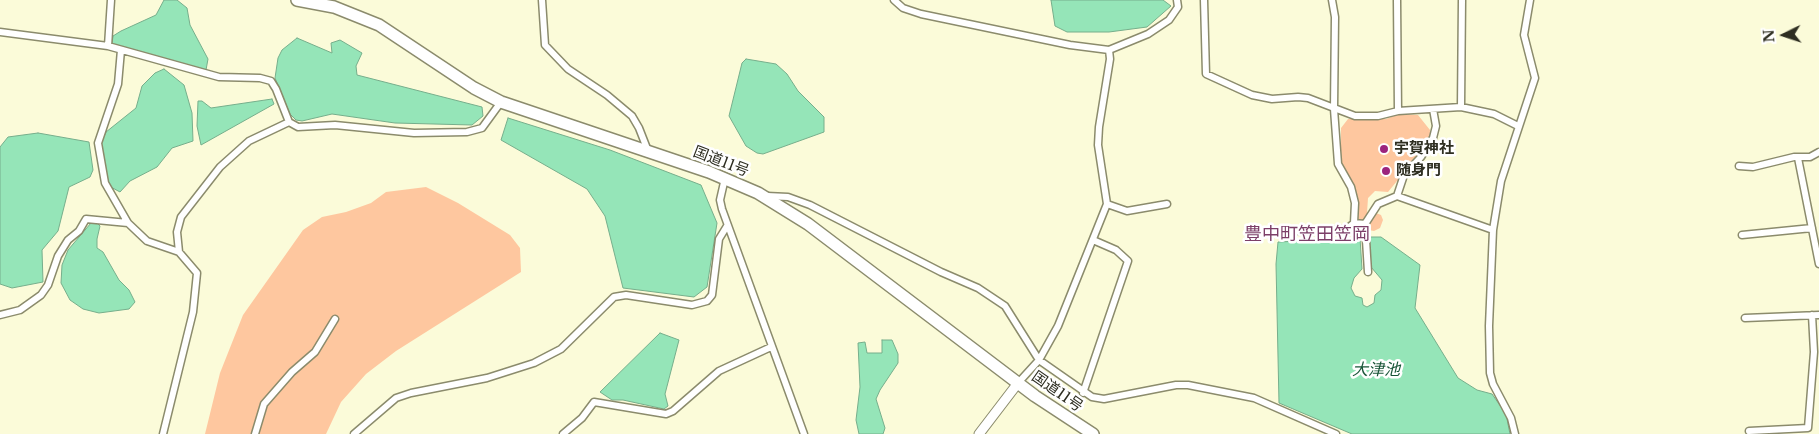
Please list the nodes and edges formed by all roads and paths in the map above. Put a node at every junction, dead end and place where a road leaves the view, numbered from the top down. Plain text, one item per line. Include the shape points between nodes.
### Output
1 (112, 0) edge
2 (297, 0) edge
3 (542, 0) edge
4 (894, 0) edge
5 (1177, 0) edge
6 (1204, 0) edge
7 (1332, 0) edge
8 (1397, 0) edge
9 (1462, 0) edge
10 (1530, 0) edge
11 (334, 3) edge
12 (0, 32) edge
13 (108, 46) junction
14 (120, 50) junction
15 (1109, 50) junction
16 (501, 102) junction
17 (1461, 107) junction
18 (1334, 109) junction
19 (1433, 109) junction
20 (1398, 111) junction
21 (289, 122) junction
22 (1518, 126) junction
23 (648, 152) junction
24 (1819, 152) edge
25 (1798, 158) junction
26 (1739, 166) dead end
27 (725, 178) junction
28 (763, 196) junction
29 (1397, 196) junction
30 (1107, 204) junction
31 (1167, 204) dead end
32 (128, 223) junction
33 (1354, 223) junction
34 (1366, 224) junction
35 (727, 226) junction
36 (1812, 228) junction
37 (1493, 230) junction
38 (1271, 232) dead end
39 (1742, 235) dead end
40 (1093, 240) junction
41 (179, 252) junction
42 (1819, 264) edge
43 (1368, 272) dead end
44 (0, 315) edge
45 (1816, 315) edge
46 (1745, 318) dead end
47 (335, 319) dead end
48 (771, 347) junction
49 (1039, 360) junction
50 (1018, 383) junction
51 (1083, 393) junction
52 (1749, 431) dead end
53 (163, 434) edge
54 (255, 434) edge
55 (354, 434) edge
56 (563, 434) edge
57 (804, 434) edge
58 (979, 434) edge
59 (1093, 434) edge
60 (1336, 434) edge
61 (1515, 434) edge

1 - 13 street
2 - 11 highway, 国道11号
3 - 23 street via 544,45 561,63 632,116
4 - 15 street via 903,8 920,14
5 - 15 street via 1178,7 1169,20 1148,34
6 - 18 street via 1206,74 1252,95 1272,99 1308,98
7 - 18 street via 1335,17
8 - 20 street
9 - 17 street
10 - 22 street via 1524,35 1535,78
11 - 16 highway, 国道11号 via 379,25 474,88
12 - 13 street
13 - 14 street
14 - 21 street via 211,75 271,81
14 - 32 street via 118,84 98,143 105,183
15 - 30 street via 1098,127
16 - 21 street via 482,128 467,132 414,133 335,125 298,128
16 - 23 highway, 国道11号
17 - 19 street
17 - 22 street via 1494,114
18 - 20 street via 1355,116 1378,116
18 - 33 street via 1338,164 1351,187 1355,203
19 - 20 street
19 - 29 street via 1436,126 1433,138 1404,175
21 - 41 street via 249,141 220,167 181,217 177,232
22 - 37 street via 1500,181
23 - 27 highway, 国道11号
24 - 25 street
25 - 26 street via 1752,167
25 - 36 street
27 - 28 highway, 国道11号
27 - 35 street via 720,200
28 - 49 street via 798,200 978,288 1005,306
28 - 50 highway, 国道11号 via 808,224
29 - 34 street via 1378,204
29 - 37 street
30 - 31 street via 1128,211
30 - 40 street
32 - 41 street via 147,241
32 - 44 street via 86,219 58,256 41,295 20,310
33 - 34 street
33 - 38 street via 1347,229
34 - 43 street
35 - 48 street
35 - 55 street via 719,239 712,295 707,301 692,305 626,295 614,297 561,349 534,363 487,378 396,398
36 - 39 street
36 - 42 street
37 - 61 street via 1490,373
40 - 49 street via 1058,326
40 - 51 street via 1116,250 1128,261
41 - 53 street via 197,273 196,292
45 - 46 street
45 - 52 street via 1808,428
47 - 54 street via 316,352 292,372 264,404
48 - 56 street via 719,371 666,414 594,402 582,418
48 - 57 street
49 - 50 street
49 - 51 street
50 - 58 street
50 - 59 highway, 国道11号
51 - 60 street via 1104,399 1188,385 1254,398

